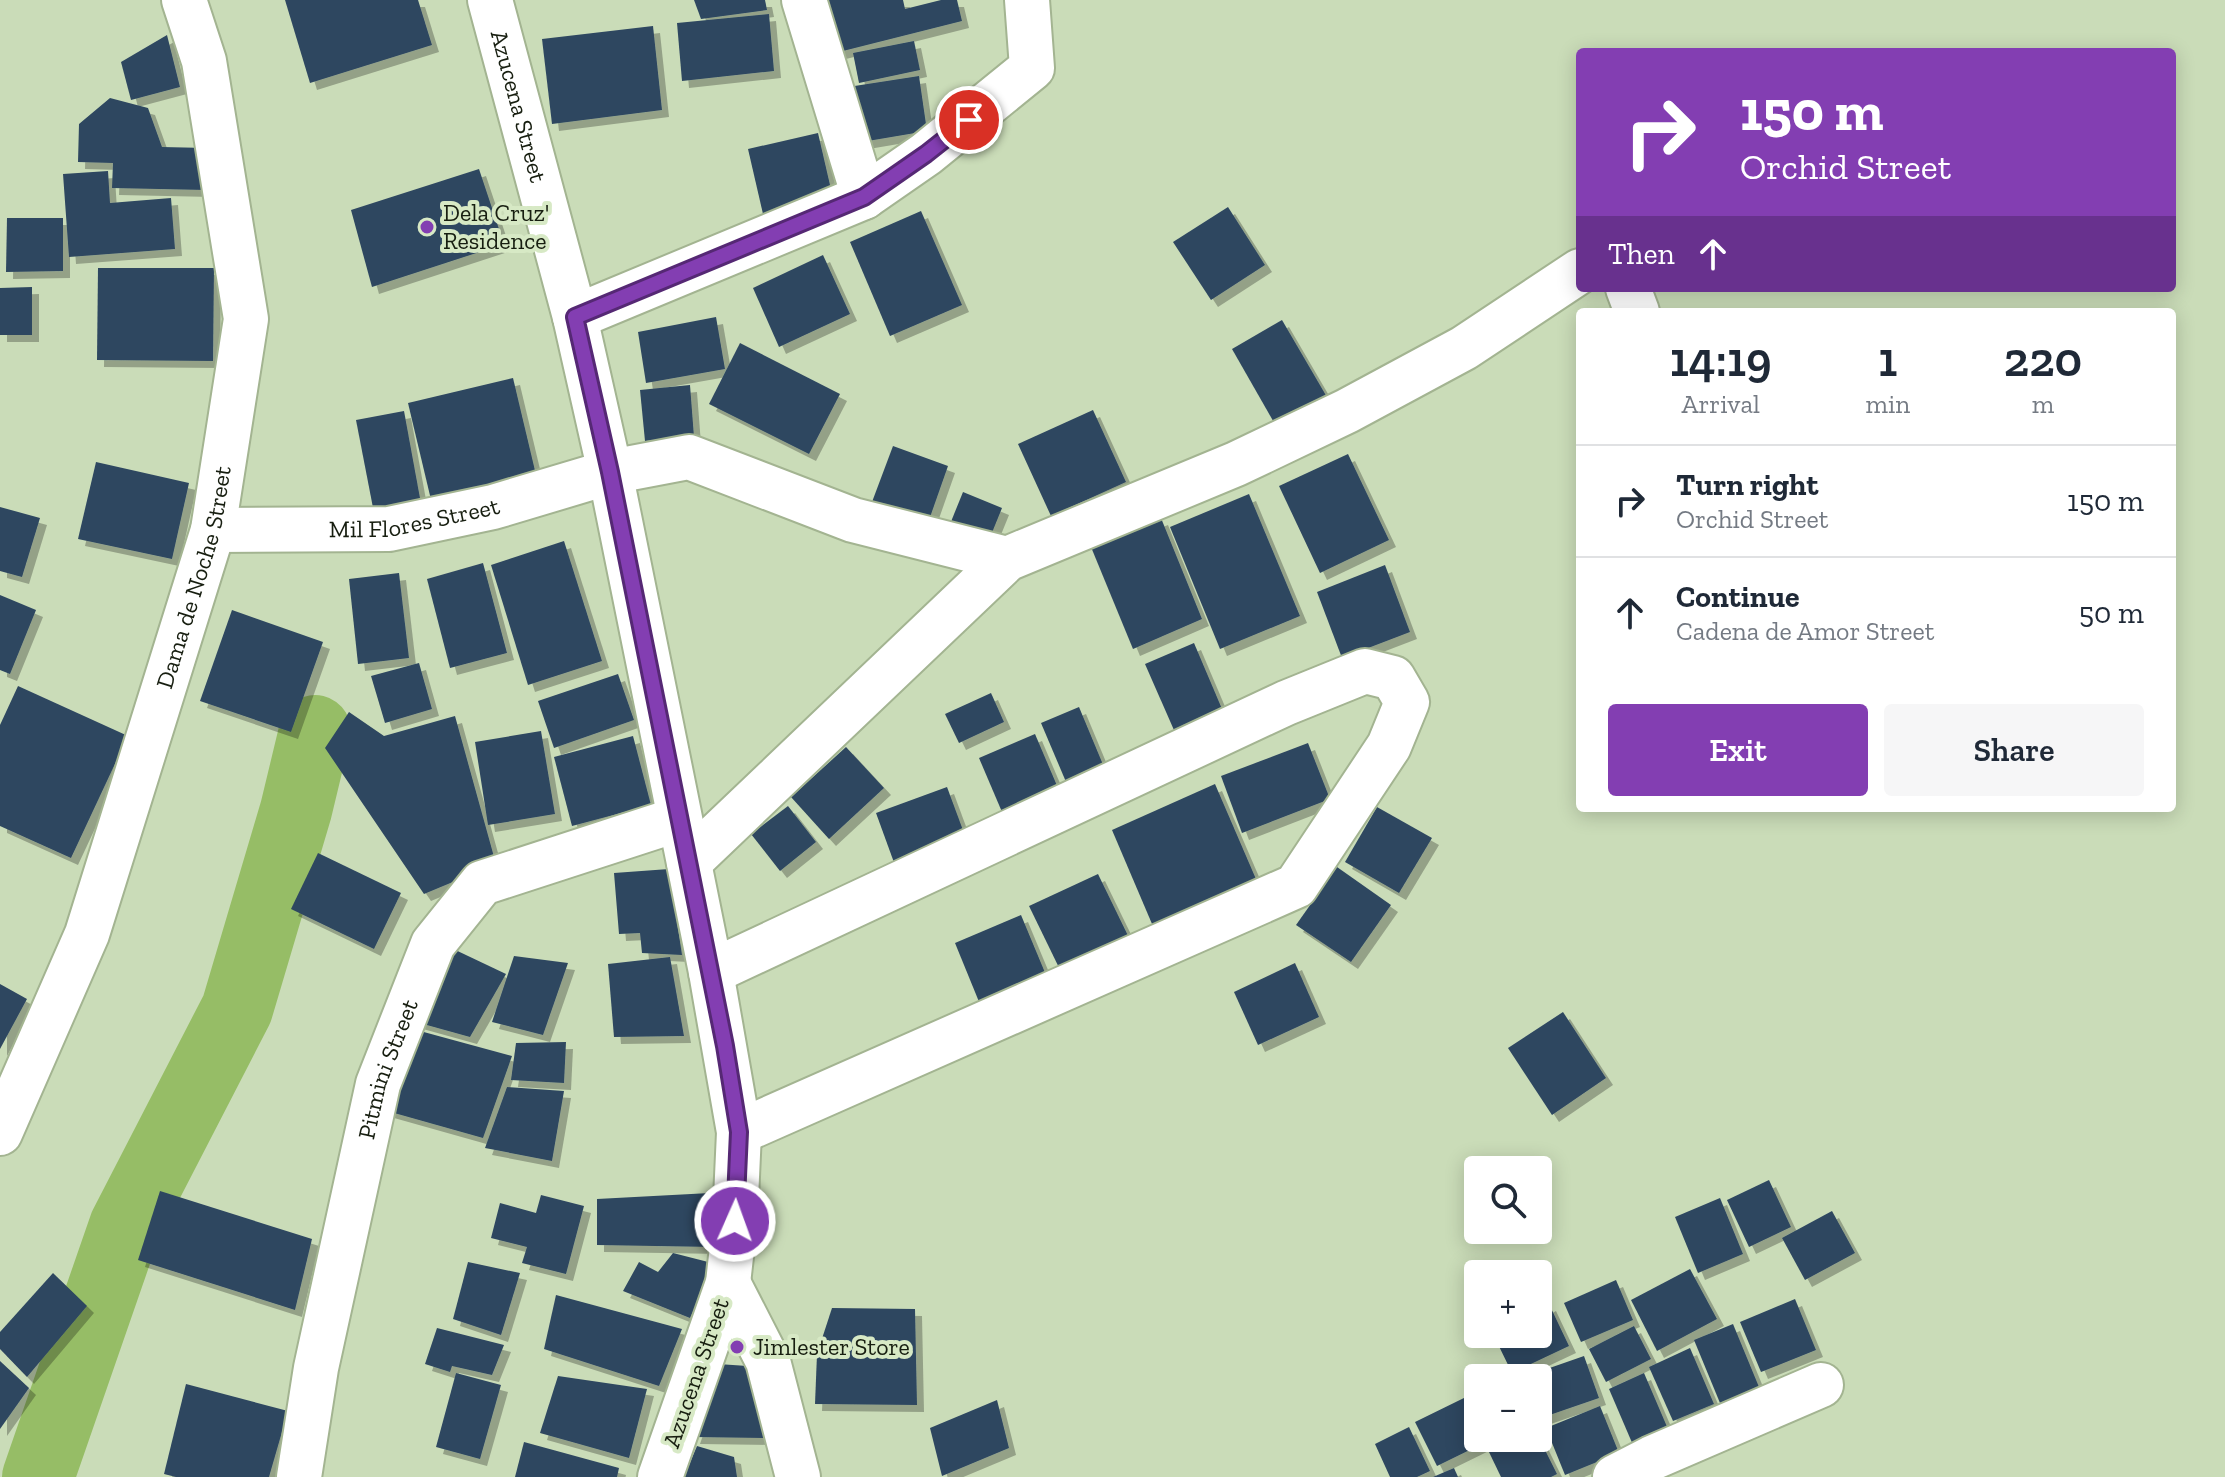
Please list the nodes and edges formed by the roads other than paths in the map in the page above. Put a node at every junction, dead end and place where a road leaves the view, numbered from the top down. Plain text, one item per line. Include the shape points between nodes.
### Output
1 (184, 0) edge
2 (490, 0) edge
3 (804, 0) edge
4 (1027, 0) edge
5 (864, 197) junction
6 (1576, 274) edge
7 (575, 317) junction
8 (610, 472) junction
9 (213, 530) junction
10 (1007, 559) junction
11 (679, 819) junction
12 (689, 862) junction
13 (711, 972) junction
14 (739, 1132) junction
15 (0, 1133) edge
16 (728, 1283) junction
17 (1821, 1385) dead end
18 (299, 1477) edge
19 (660, 1477) edge
20 (798, 1477) edge
21 (1615, 1477) edge

1 - 9 street, Dama de Noche Street via 204,61 246,319
2 - 7 street, Azucena Street
3 - 5 street
4 - 5 street via 1032,68
5 - 7 street
6 - 10 street via 1464,348 1347,411 1236,464
7 - 8 street, Azucena Street
8 - 9 street, Mil Flores Street via 493,507 389,529
8 - 10 street, Mil Flores Street via 689,457 853,520
8 - 11 street, Azucena Street
9 - 15 street, Dama de Noche Street via 87,934
10 - 12 street
11 - 12 street, Azucena Street
11 - 18 street, Pitmini Street via 482,883 433,944 378,1084 316,1368
12 - 13 street, Azucena Street
13 - 14 street, Azucena Street
13 - 14 street via 1365,671 1393,678 1407,702 1389,746 1296,886
14 - 16 street, Azucena Street
16 - 19 street, Azucena Street
16 - 20 street via 768,1361
17 - 21 street

